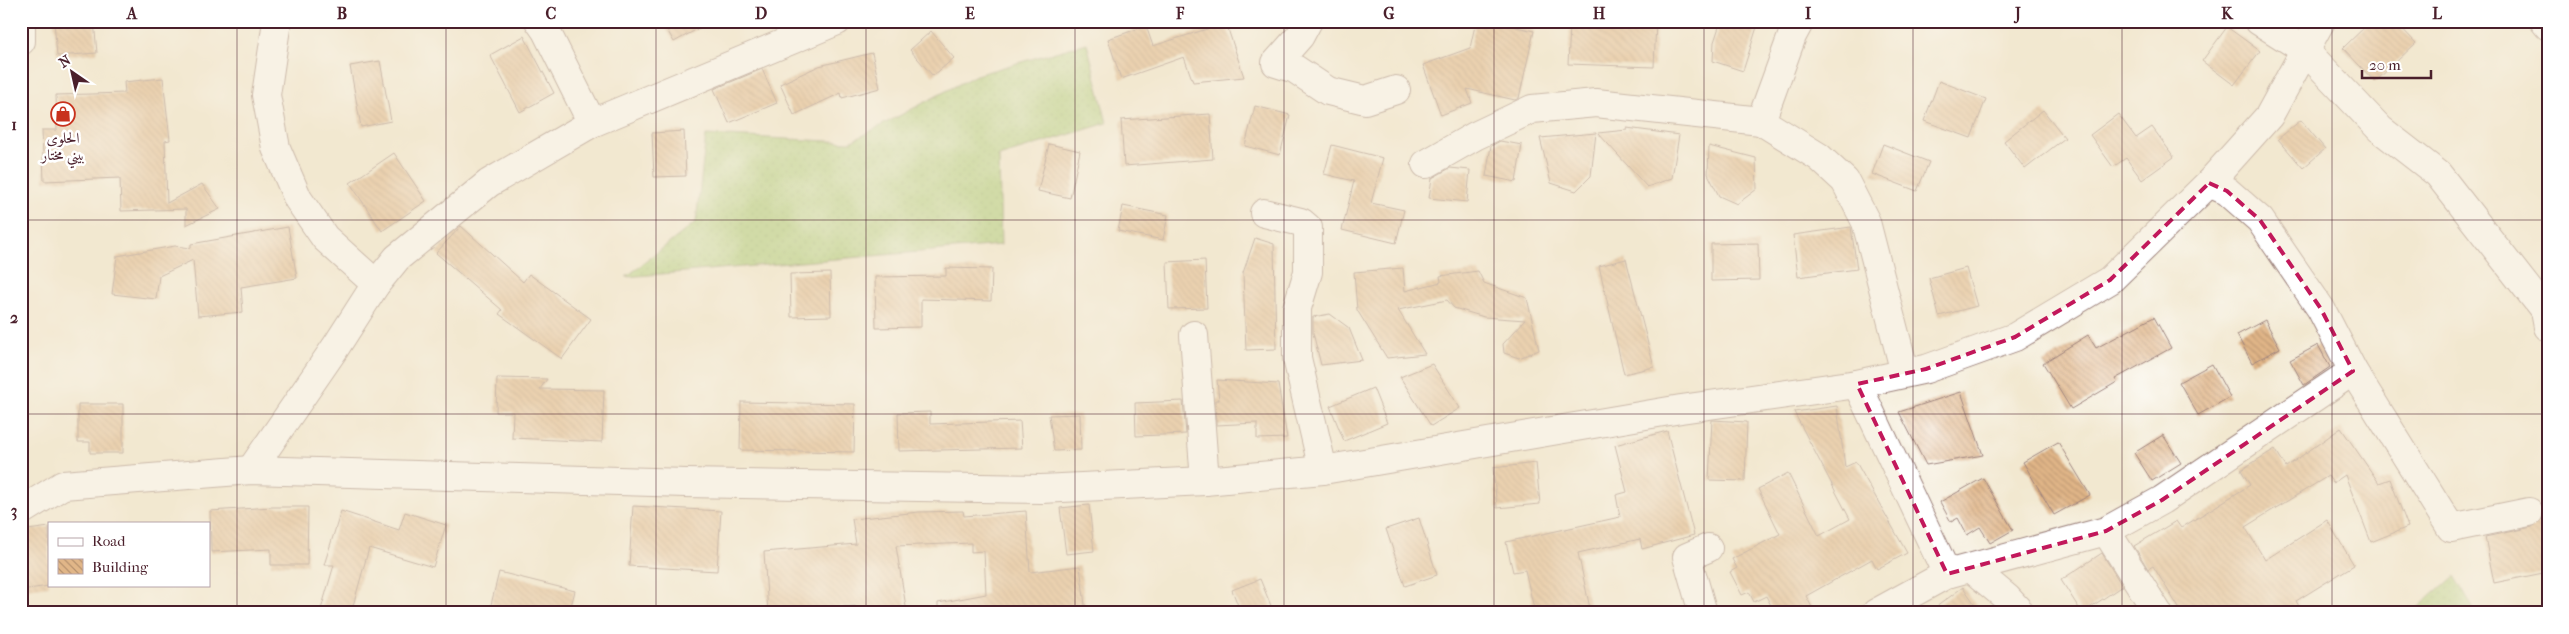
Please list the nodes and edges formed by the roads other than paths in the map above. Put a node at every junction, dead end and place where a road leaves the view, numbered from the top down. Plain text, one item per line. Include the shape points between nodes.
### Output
1 (21, 21) edge
2 (277, 21) edge
3 (540, 21) edge
4 (837, 21) edge
5 (1308, 21) edge
6 (1800, 21) edge
7 (2259, 21) edge
8 (2321, 21) edge
9 (2544, 21) edge
10 (2548, 26) edge
11 (21, 42) edge
12 (2305, 50) junction
13 (1396, 90) dead end
14 (1761, 121) junction
15 (592, 123) junction
16 (1426, 164) dead end
17 (2208, 183) junction
18 (1264, 213) dead end
19 (376, 284) junction
20 (2548, 327) edge
21 (1194, 335) dead end
22 (2353, 371) junction
23 (1905, 373) junction
24 (1857, 384) junction
25 (251, 470) junction
26 (1323, 470) junction
27 (1205, 481) junction
28 (21, 511) edge
29 (2529, 512) dead end
30 (2106, 532) junction
31 (1708, 548) dead end
32 (1959, 571) junction
33 (1703, 613) edge
34 (1876, 613) edge
35 (2021, 613) edge
36 (2158, 613) edge

1 - 11 street
2 - 19 street via 266,94 276,148 298,199 324,238
3 - 15 street
4 - 15 street
5 - 13 street via 1300,36 1276,63 1295,69 1328,91 1364,100
6 - 14 street
7 - 12 street
8 - 12 street
9 - 10 street
12 - 17 street via 2269,116
12 - 20 street via 2380,129 2438,174 2545,311
14 - 16 street via 1596,103 1532,109
14 - 23 street via 1819,157 1845,181 1866,222
15 - 19 street via 489,183 397,258
17 - 22 street via 2227,191 2260,220 2321,309
17 - 23 street via 2110,280 2015,336 1926,369
18 - 26 street via 1300,222 1308,228 1308,272 1297,308 1297,358
19 - 25 street
21 - 27 street
22 - 29 street via 2451,528
22 - 30 street via 2162,500
23 - 24 street
24 - 26 street via 1681,409
24 - 32 street
25 - 27 street via 1041,489
25 - 28 street via 63,486
26 - 27 street
30 - 32 street
30 - 36 street
31 - 33 street via 1687,557
32 - 34 street
32 - 35 street via 2007,598

